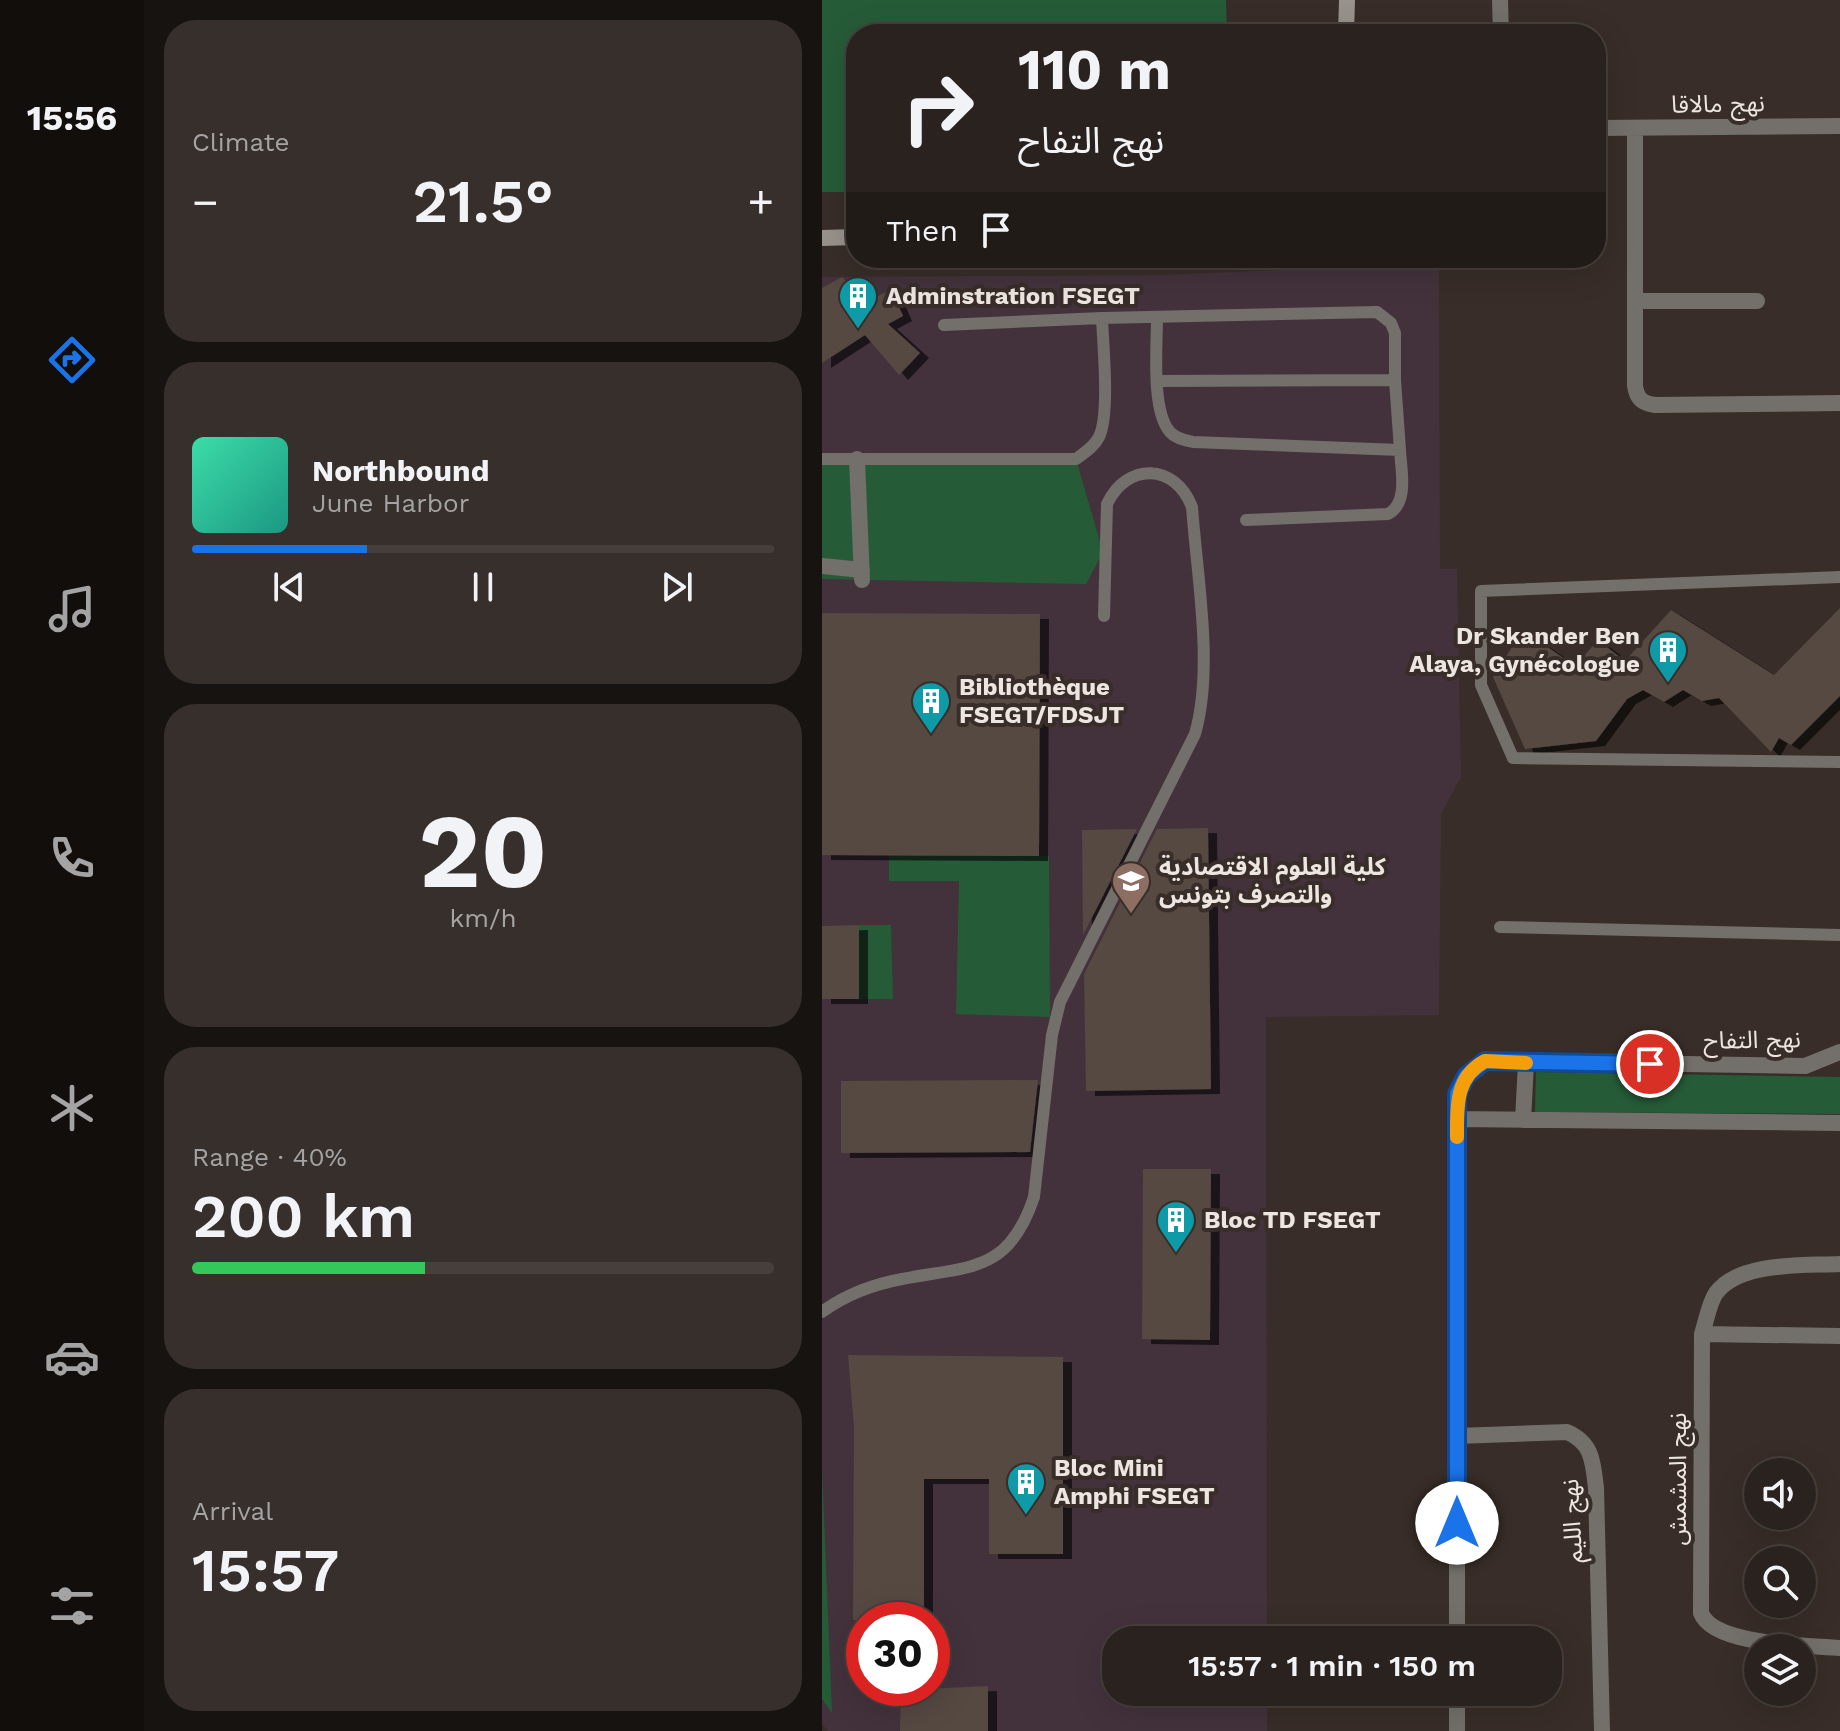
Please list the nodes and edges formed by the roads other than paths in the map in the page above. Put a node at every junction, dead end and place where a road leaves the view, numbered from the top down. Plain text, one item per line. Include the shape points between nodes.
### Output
1 (1347, 0) edge
2 (1500, 0) edge
3 (1346, 24) edge
4 (1501, 24) edge
5 (1840, 126) edge
6 (1606, 128) edge
7 (1635, 128) junction
8 (846, 237) edge
9 (822, 238) edge
10 (1635, 301) junction
11 (1757, 301) dead end
12 (1102, 318) junction
13 (1157, 318) junction
14 (944, 325) dead end
15 (1395, 380) junction
16 (1158, 381) junction
17 (1840, 403) edge
18 (1400, 450) junction
19 (822, 459) edge
20 (857, 459) junction
21 (1246, 520) dead end
22 (822, 566) edge
23 (1840, 577) edge
24 (1104, 616) dead end
25 (1840, 762) edge
26 (1500, 927) dead end
27 (1840, 935) edge
28 (1840, 1052) edge
29 (1526, 1063) junction
30 (1457, 1119) junction
31 (1523, 1120) junction
32 (1840, 1123) edge
33 (1840, 1264) edge
34 (822, 1312) edge
35 (1702, 1334) junction
36 (1840, 1336) edge
37 (1457, 1436) junction
38 (1457, 1626) edge
39 (1840, 1648) edge
40 (1457, 1706) edge
41 (1457, 1731) edge
42 (1602, 1731) edge

1 - 3 street
2 - 4 street
5 - 7 street, نهج مالاقا
6 - 7 street, نهج مالاقا
7 - 10 street
8 - 9 street
10 - 11 street
10 - 17 street via 1635,386 1642,401
12 - 13 lane
12 - 14 lane
12 - 20 lane via 1104,414 1099,437 1076,459
13 - 15 lane via 1377,312 1395,333
13 - 16 lane
15 - 16 lane
15 - 18 lane
16 - 18 lane via 1161,413 1169,431 1181,439
18 - 21 lane via 1401,498 1394,512
19 - 20 lane
20 - 22 street via 862,575
23 - 25 lane via 1481,591 1481,685 1513,758
24 - 34 lane via 1105,516 1112,493 1143,473 1168,477 1192,507 1204,668 1202,711 1060,1002 1028,1216 1005,1248 974,1268 882,1284
26 - 27 lane
28 - 29 street, نهج التفاح via 1805,1066
29 - 30 street, نهج التفاح via 1485,1061 1476,1066 1457,1094
29 - 31 street
30 - 31 street
30 - 37 street, نهج التفاح
31 - 32 street
33 - 35 street via 1750,1271 1731,1279 1715,1294
35 - 36 street
35 - 39 street, نهج المشمش via 1704,1620 1734,1636
37 - 38 street, نهج التفاح
37 - 42 street, نهج الليم via 1567,1432 1583,1441 1592,1456
40 - 41 street

